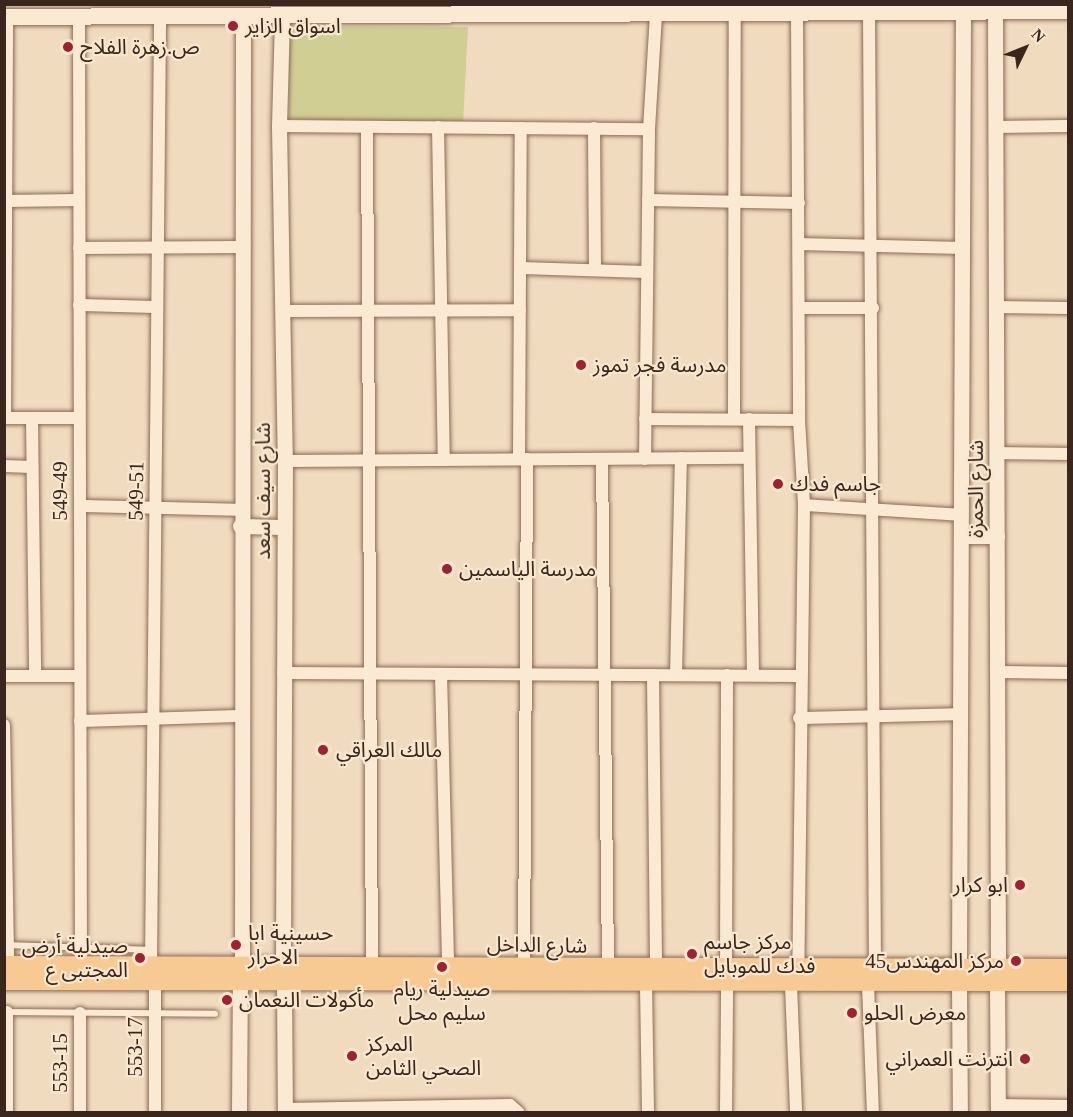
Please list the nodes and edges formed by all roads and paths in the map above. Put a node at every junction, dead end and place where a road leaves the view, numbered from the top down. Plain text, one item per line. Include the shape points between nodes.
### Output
1 (995, 10) junction
2 (963, 11) junction
3 (1068, 11) edge
4 (797, 13) junction
5 (869, 13) junction
6 (656, 14) junction
7 (735, 14) junction
8 (79, 16) junction
9 (6, 17) edge
10 (160, 18) junction
11 (243, 18) junction
12 (282, 18) junction
13 (279, 126) junction
14 (1068, 126) edge
15 (367, 127) junction
16 (438, 127) junction
17 (996, 127) junction
18 (521, 128) junction
19 (594, 128) junction
20 (649, 129) junction
21 (79, 200) junction
22 (648, 200) junction
23 (5, 201) edge
24 (734, 203) junction
25 (799, 203) junction
26 (799, 244) junction
27 (873, 246) junction
28 (240, 247) junction
29 (79, 248) junction
30 (158, 248) junction
31 (962, 248) junction
32 (520, 268) junction
33 (595, 270) junction
34 (647, 272) junction
35 (79, 305) junction
36 (157, 307) junction
37 (996, 307) junction
38 (799, 308) junction
39 (873, 308) junction
40 (1068, 308) edge
41 (368, 310) junction
42 (441, 310) junction
43 (520, 310) junction
44 (283, 311) junction
45 (5, 418) edge
46 (32, 418) junction
47 (80, 418) junction
48 (734, 418) junction
49 (645, 419) junction
50 (749, 419) junction
51 (799, 420) junction
52 (997, 453) junction
53 (1068, 454) edge
54 (681, 458) junction
55 (749, 458) junction
56 (523, 459) junction
57 (602, 459) junction
58 (645, 459) junction
59 (368, 460) junction
60 (444, 460) junction
61 (285, 461) junction
62 (4, 466) edge
63 (32, 467) junction
64 (804, 505) junction
65 (80, 506) junction
66 (155, 507) junction
67 (874, 508) junction
68 (240, 510) junction
69 (961, 515) junction
70 (240, 526) junction
71 (284, 527) junction
72 (961, 536) junction
73 (997, 536) junction
74 (997, 672) junction
75 (283, 673) junction
76 (369, 673) junction
77 (1068, 673) edge
78 (441, 674) junction
79 (526, 674) junction
80 (604, 675) junction
81 (653, 675) junction
82 (676, 675) junction
83 (728, 675) junction
84 (753, 675) junction
85 (4, 676) edge
86 (35, 676) junction
87 (80, 676) junction
88 (799, 676) junction
89 (960, 714) junction
90 (239, 716) junction
91 (874, 716) junction
92 (153, 718) junction
93 (799, 718) junction
94 (80, 721) junction
95 (4, 725) edge
96 (6, 945) edge
97 (81, 957) junction
98 (152, 965) junction
99 (372, 966) junction
100 (448, 966) junction
101 (524, 967) junction
102 (608, 968) junction
103 (1068, 968) edge
104 (656, 969) junction
105 (6, 970) edge
106 (241, 974) junction
107 (283, 974) junction
108 (959, 975) junction
109 (998, 975) junction
110 (871, 976) junction
111 (726, 977) junction
112 (794, 977) junction
113 (1068, 982) edge
114 (646, 984) junction
115 (6, 1012) edge
116 (80, 1013) junction
117 (155, 1013) junction
118 (215, 1014) dead end
119 (1068, 1106) edge
120 (446, 1109) edge
121 (998, 1109) edge
122 (367, 1110) edge
123 (285, 1111) edge
124 (7, 1113) edge
125 (80, 1113) edge
126 (155, 1113) edge
127 (239, 1113) edge
128 (518, 1113) edge
129 (648, 1113) edge
130 (726, 1113) edge
131 (796, 1113) edge
132 (873, 1113) edge
133 (960, 1113) edge

1 - 2 main road
1 - 3 main road
1 - 17 street, شارع الحمزة
2 - 5 main road
2 - 31 street, شارع الحمزة
4 - 5 main road
4 - 7 main road
4 - 25 street
5 - 27 street
6 - 7 main road
6 - 12 main road
6 - 20 street
7 - 24 street
8 - 9 main road
8 - 10 main road
8 - 21 street, 549-49
9 - 23 street
10 - 11 main road
10 - 30 street, 549-51
11 - 12 main road
11 - 28 street, شارع سيف سعد
12 - 13 street, شارع سيف سعد
13 - 15 street
13 - 44 street, شارع سيف سعد
14 - 17 street
15 - 16 street
15 - 41 street
16 - 18 street
16 - 42 street
17 - 37 street, شارع الحمزة
18 - 19 street
18 - 32 street
19 - 20 street
19 - 33 street
20 - 22 street
21 - 23 street
21 - 29 street, 549-49
22 - 24 street
22 - 34 street
23 - 45 street
24 - 25 street
24 - 48 street
25 - 26 street
26 - 27 street
26 - 38 street
27 - 31 street
27 - 39 street
28 - 30 street
28 - 68 street, شارع سيف سعد
29 - 30 street
29 - 35 street, 549-49
30 - 36 street, 549-51
31 - 69 street, شارع الحمزة
32 - 33 street
32 - 43 street
33 - 34 street
34 - 49 street
35 - 36 street
35 - 47 street, 549-49
36 - 66 street, 549-51
37 - 40 street
37 - 52 street, شارع الحمزة
38 - 39 street
38 - 51 street
39 - 67 street
41 - 42 street
41 - 44 street
41 - 59 street
42 - 43 street
42 - 60 street
43 - 56 street
44 - 61 street, شارع سيف سعد
45 - 46 street
46 - 47 street
46 - 63 street
47 - 65 street, 549-49
48 - 49 street
48 - 50 street
49 - 58 street
50 - 51 street
50 - 55 street
51 - 64 street
52 - 53 street
52 - 73 street, شارع الحمزة
54 - 55 street
54 - 58 street
54 - 82 street
55 - 84 street
56 - 57 street
56 - 60 street
56 - 79 street
57 - 58 street
57 - 80 street
59 - 60 street
59 - 61 street
59 - 76 street
61 - 71 street, شارع سيف سعد
62 - 63 street
63 - 86 street
64 - 67 street
64 - 88 street
65 - 66 street
65 - 87 street, 549-49
66 - 68 street
66 - 92 street, 549-51
67 - 69 street
67 - 91 street
68 - 70 street, شارع سيف سعد
69 - 72 street, شارع الحمزة
70 - 71 street
70 - 90 street, شارع سيف سعد
71 - 75 street, شارع سيف سعد
72 - 73 street
72 - 89 street, شارع الحمزة
73 - 74 street, شارع الحمزة
74 - 77 street
74 - 109 street, شارع الحمزة
75 - 76 street
75 - 107 street, شارع سيف سعد
76 - 78 street
76 - 99 street
78 - 79 street
78 - 100 street
79 - 80 street
79 - 101 street
80 - 81 street
80 - 102 street
81 - 82 street
81 - 104 street
82 - 83 street
83 - 84 street
83 - 111 street
84 - 88 street
85 - 86 street
86 - 87 street
87 - 94 street, 549-49
88 - 93 street
89 - 91 street
89 - 108 street, شارع الحمزة
90 - 92 street
90 - 106 street, شارع سيف سعد
91 - 93 street
91 - 110 street
92 - 94 street
92 - 98 street, 549-51
93 - 112 street
94 - 97 street, 549-49
95 - 96 street
96 - 97 lane
96 - 105 street
97 - 98 main road, شارع الداخل
97 - 105 main road, شارع الداخل
98 - 105 main road, شارع الداخل
98 - 106 main road, شارع الداخل
98 - 117 street, 553-17
99 - 100 main road, شارع الداخل
99 - 107 main road, شارع الداخل
100 - 101 main road, شارع الداخل
101 - 102 main road, شارع الداخل
102 - 104 main road, شارع الداخل
103 - 109 main road, شارع الداخل
104 - 111 main road, شارع الداخل
106 - 107 main road, شارع الداخل
106 - 127 street, شارع سيف سعد
107 - 114 main road, شارع الداخل
107 - 123 street, شارع سيف سعد
108 - 109 main road, شارع الداخل
108 - 110 main road, شارع الداخل
108 - 133 street, شارع الحمزة
109 - 113 main road, شارع الداخل
109 - 121 street, شارع الحمزة
110 - 112 main road, شارع الداخل
110 - 132 street
111 - 112 main road, شارع الداخل
111 - 114 main road, شارع الداخل
111 - 130 street
112 - 131 street
114 - 129 street
115 - 116 lane
115 - 124 street
116 - 117 lane
116 - 125 street, 553-15
117 - 118 lane
117 - 126 street, 553-17
119 - 121 street
120 - 122 street
120 - 128 street via 510,1105
122 - 123 street

